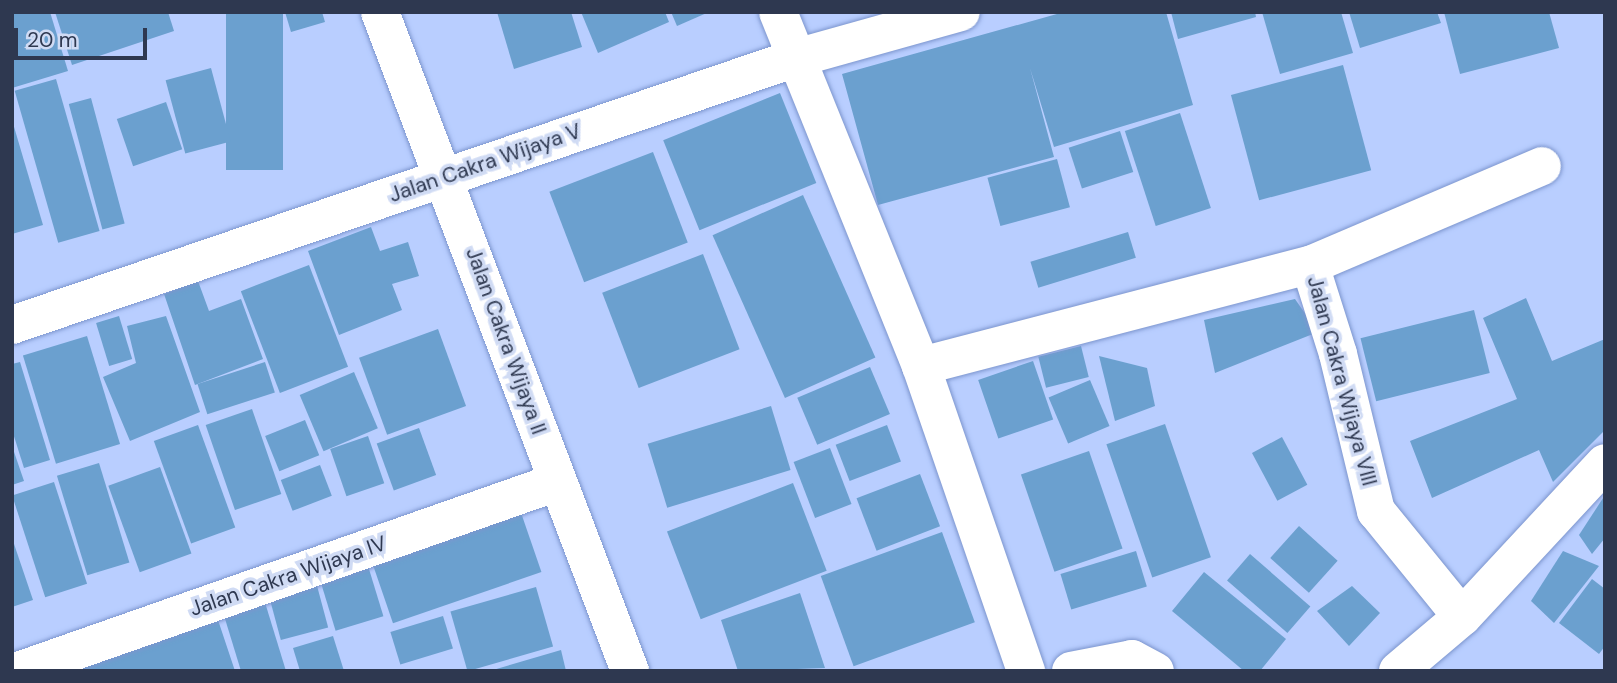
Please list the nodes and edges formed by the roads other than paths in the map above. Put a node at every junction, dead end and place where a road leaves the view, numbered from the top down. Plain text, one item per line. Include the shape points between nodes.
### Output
1 (380, 12) edge
2 (778, 12) edge
3 (961, 12) edge
4 (796, 58) junction
5 (1542, 166) dead end
6 (446, 176) junction
7 (1310, 265) junction
8 (12, 326) edge
9 (922, 366) junction
10 (1605, 463) edge
11 (557, 482) junction
12 (1462, 617) junction
13 (18, 671) edge
14 (630, 671) edge
15 (1026, 671) edge
16 (1071, 671) edge
17 (1155, 671) edge
18 (1398, 671) edge

1 - 6 street, Jalan Cakra Wijaya II
2 - 4 street
3 - 4 street, Jalan Cakra Wijaya V
4 - 6 street, Jalan Cakra Wijaya V
4 - 9 street
5 - 7 street
6 - 8 street, Jalan Cakra Wijaya V
6 - 11 street, Jalan Cakra Wijaya II
7 - 9 street, Jalan Cakra Wijaya VIII
7 - 12 street, Jalan Cakra Wijaya VIII via 1377,511
9 - 15 street
10 - 12 street
11 - 13 street, Jalan Cakra Wijaya IV
11 - 14 street, Jalan Cakra Wijaya II
12 - 18 street
16 - 17 street via 1132,659

